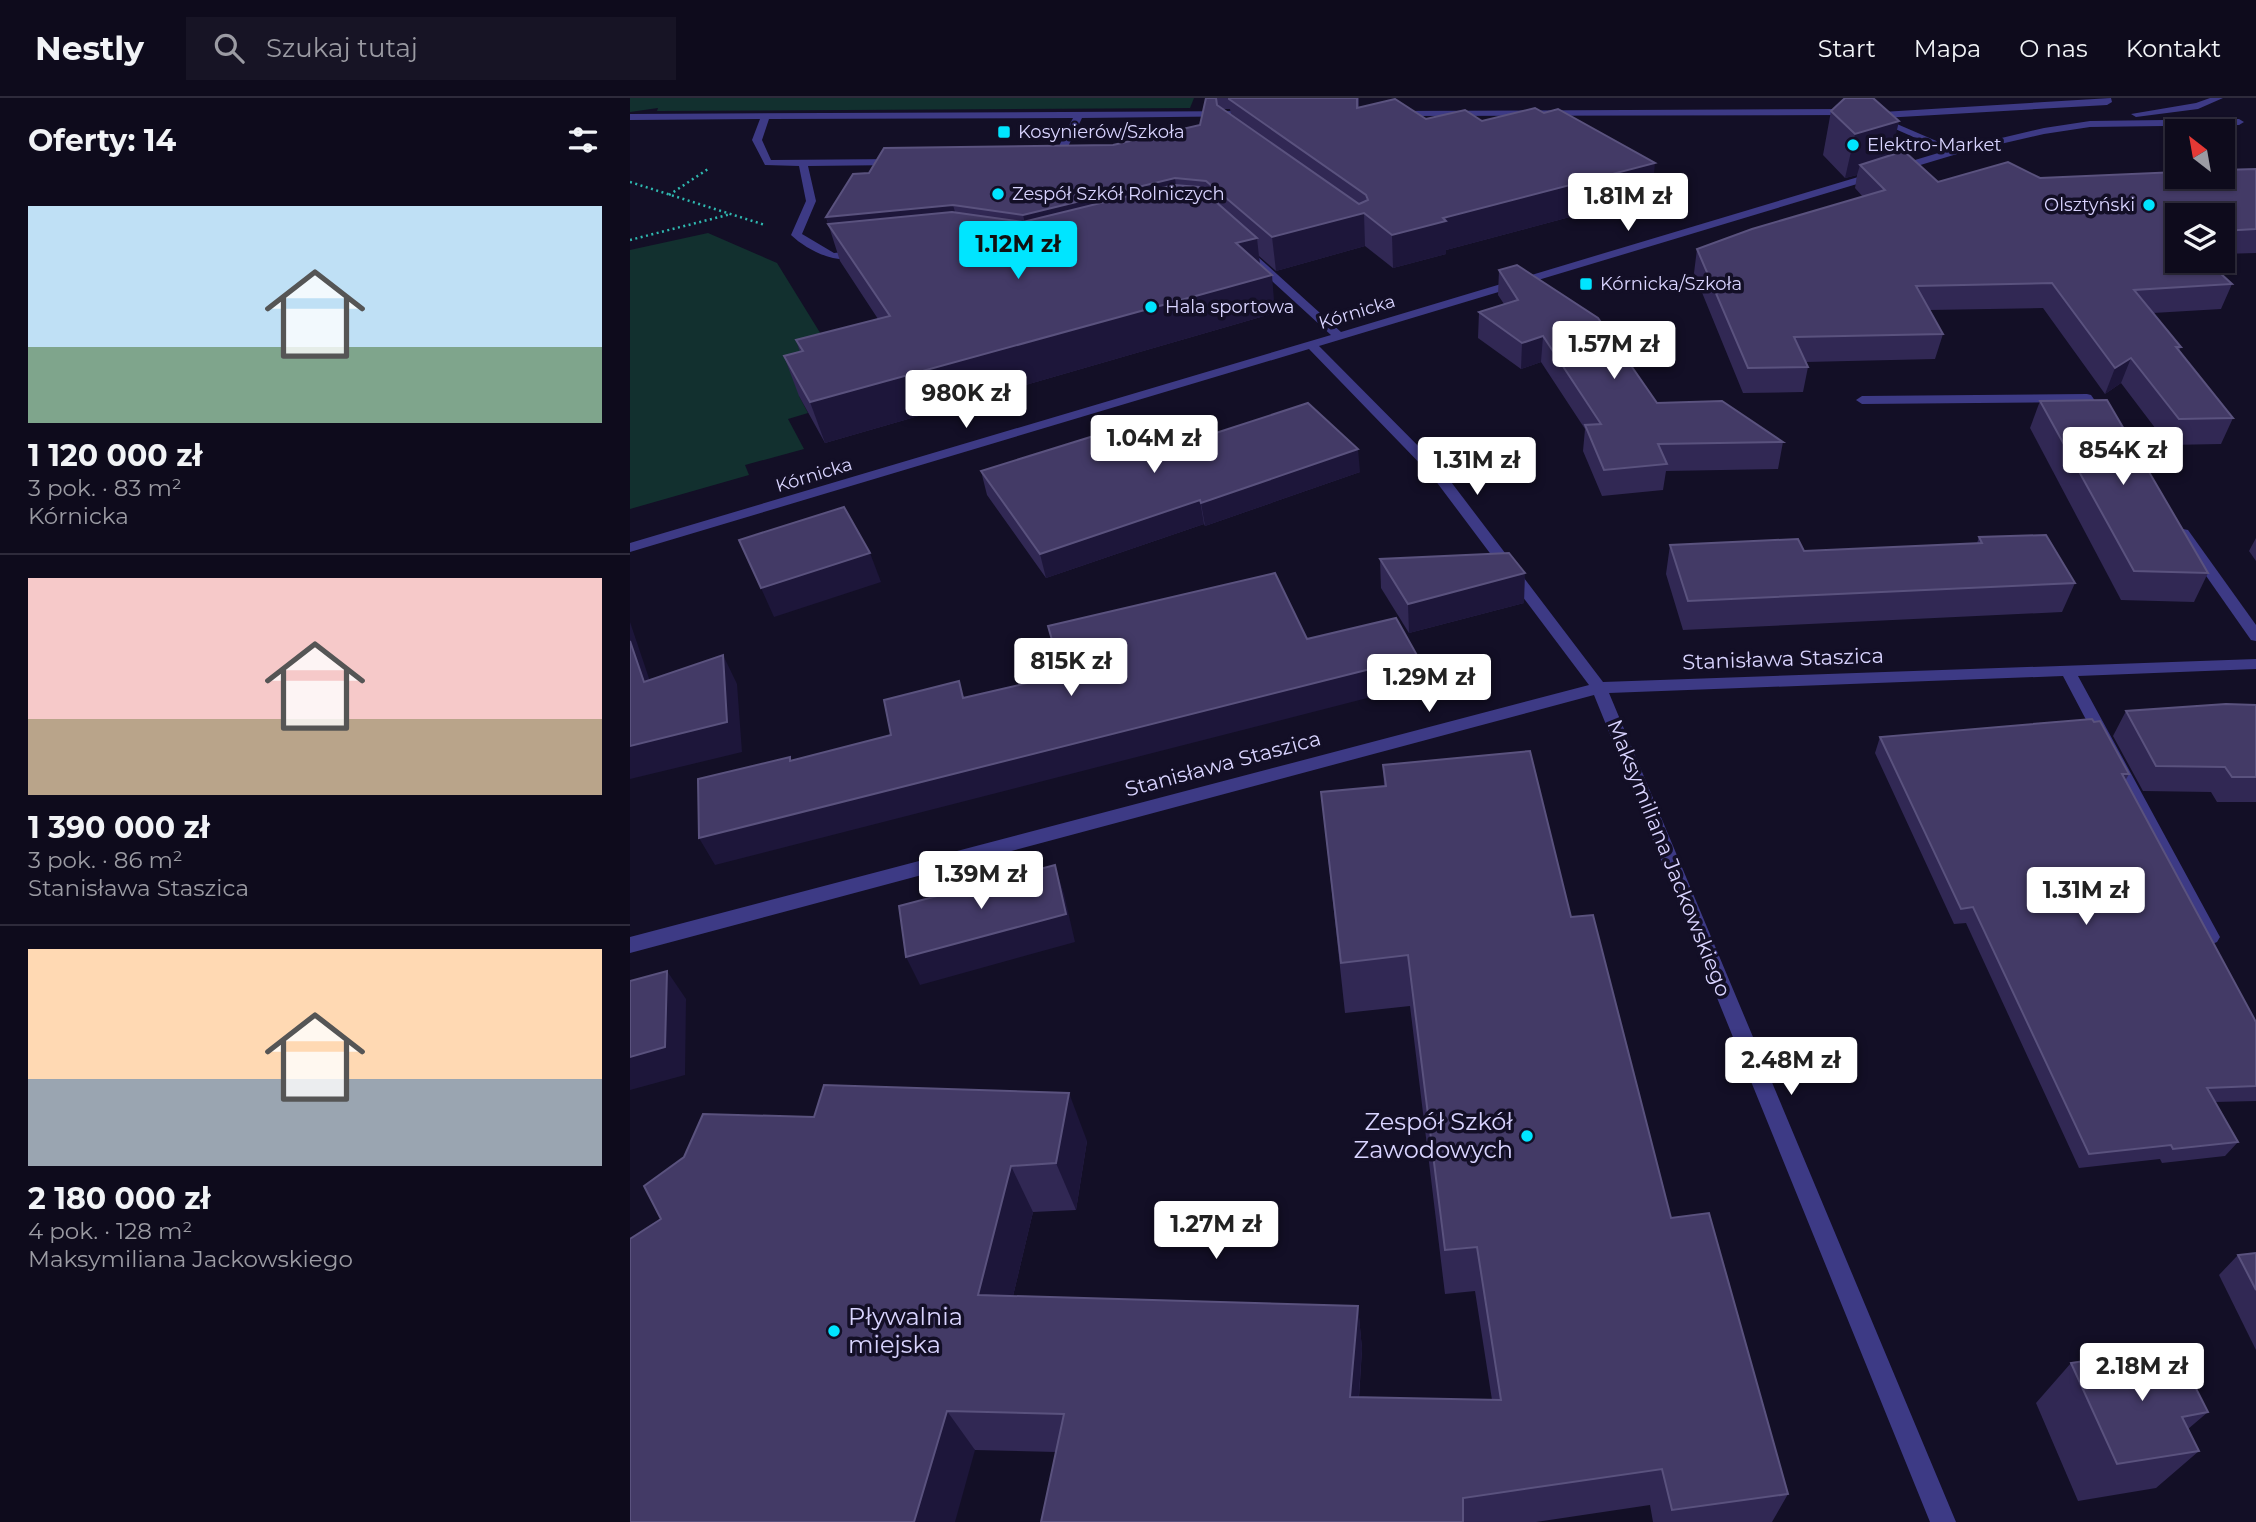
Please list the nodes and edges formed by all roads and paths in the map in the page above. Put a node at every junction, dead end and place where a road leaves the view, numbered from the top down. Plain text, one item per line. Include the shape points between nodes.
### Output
1 (2106, 98) edge
2 (2218, 98) edge
3 (1389, 113) edge
4 (1267, 114) edge
5 (1079, 115) junction
6 (1871, 115) junction
7 (630, 117) edge
8 (765, 117) junction
9 (2098, 123) junction
10 (1954, 152) junction
11 (910, 162) edge
12 (1043, 162) edge
13 (803, 163) junction
14 (708, 169) dead end
15 (630, 183) edge
16 (669, 195) junction
17 (731, 214) junction
18 (796, 234) junction
19 (630, 240) edge
20 (1237, 244) edge
21 (871, 252) edge
22 (1339, 335) junction
23 (1311, 344) junction
24 (1862, 400) dead end
25 (2111, 432) edge
26 (2175, 523) edge
27 (630, 548) edge
28 (2256, 636) edge
29 (2256, 664) edge
30 (2068, 671) junction
31 (1599, 688) junction
32 (630, 945) edge
33 (2217, 951) edge
34 (1943, 1522) edge

1 - 6 street via 2106,102 2065,106
2 - 9 street, Kórnicka via 2198,106
2 - 9 street, Kórnicka via 2222,110 2243,124
3 - 6 street via 1803,111
4 - 5 street via 1226,119
5 - 8 street
5 - 12 street via 1056,161
6 - 10 street
7 - 8 street
8 - 13 street via 757,140 768,163
9 - 10 street, Kórnicka
10 - 22 street, Kórnicka
11 - 13 street
13 - 18 street via 811,201
14 - 16 path
15 - 16 path
16 - 17 path
17 - 18 path
17 - 19 path
18 - 21 street via 832,256
20 - 22 street
22 - 23 street, Kórnicka
23 - 27 street, Kórnicka
23 - 31 street, Maksymiliana Jackowskiego via 1437,473
24 - 25 street via 2087,398
26 - 28 street
29 - 30 street, Stanisława Staszica
30 - 31 street, Stanisława Staszica
30 - 33 street
31 - 32 street, Stanisława Staszica
31 - 34 street, Maksymiliana Jackowskiego

